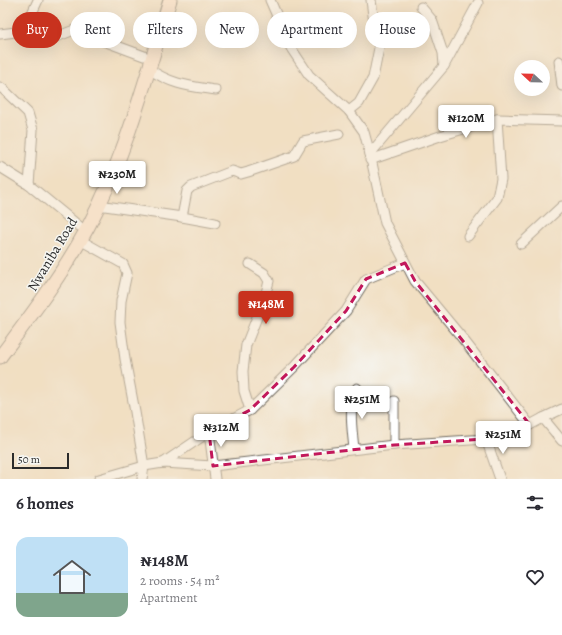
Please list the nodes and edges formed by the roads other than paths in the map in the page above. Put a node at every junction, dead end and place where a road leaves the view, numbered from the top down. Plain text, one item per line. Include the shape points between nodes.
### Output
1 (38, 0) edge
2 (162, 0) edge
3 (170, 0) edge
4 (270, 0) edge
5 (371, 0) edge
6 (478, 3) dead end
7 (422, 7) dead end
8 (33, 12) edge
9 (12, 32) edge
10 (0, 34) edge
11 (62, 35) edge
12 (144, 56) junction
13 (559, 61) dead end
14 (444, 66) junction
15 (149, 69) junction
16 (562, 86) edge
17 (0, 88) edge
18 (216, 90) dead end
19 (349, 111) junction
20 (497, 119) junction
21 (562, 120) edge
22 (339, 134) dead end
23 (370, 157) junction
24 (0, 167) edge
25 (29, 185) junction
26 (98, 205) junction
27 (562, 206) edge
28 (182, 217) junction
29 (215, 223) dead end
30 (79, 226) junction
31 (468, 236) dead end
32 (80, 240) junction
33 (521, 244) dead end
34 (405, 263) junction
35 (250, 264) dead end
36 (0, 343) edge
37 (0, 357) edge
38 (357, 388) dead end
39 (394, 401) dead end
40 (562, 409) edge
41 (250, 410) junction
42 (542, 418) junction
43 (530, 425) junction
44 (209, 432) junction
45 (486, 439) junction
46 (562, 441) edge
47 (394, 445) junction
48 (354, 449) junction
49 (163, 463) junction
50 (144, 466) junction
51 (213, 466) junction
52 (99, 479) edge
53 (142, 479) edge
54 (215, 479) edge
55 (500, 479) edge

1 - 8 street
2 - 12 main road
3 - 15 main road, Nwaniba Road
4 - 19 street via 291,48 309,75
5 - 19 street via 380,48 373,78 359,103
6 - 14 street
7 - 14 street via 432,20 443,52
9 - 10 street
11 - 12 street via 74,30
12 - 30 main road via 113,151
13 - 16 street
14 - 23 street
15 - 18 street via 162,78 180,84
15 - 26 main road, Nwaniba Road via 123,149
17 - 25 street via 28,113 33,130
19 - 23 street via 364,132
20 - 21 street
20 - 23 street
20 - 31 street via 501,179 497,198
22 - 28 street via 303,141 294,156 241,174 232,171 191,187
23 - 34 street via 385,222
24 - 25 street
25 - 30 street
26 - 28 street
26 - 32 main road, Nwaniba Road
27 - 33 street
28 - 29 street
30 - 36 main road via 44,284
32 - 37 main road, Nwaniba Road via 46,296
32 - 50 street via 124,264 127,272 120,322
34 - 41 street via 366,279 346,311
34 - 43 street via 415,281
35 - 41 street via 264,273 270,281 246,345 244,391
38 - 48 street via 351,408
39 - 47 street
40 - 42 street
41 - 44 street
42 - 43 street
42 - 46 street
43 - 45 street
44 - 49 street
44 - 51 street
45 - 47 street
45 - 55 street
47 - 48 street
48 - 51 street
49 - 50 street
49 - 51 street
50 - 52 street
50 - 53 street
51 - 54 street

